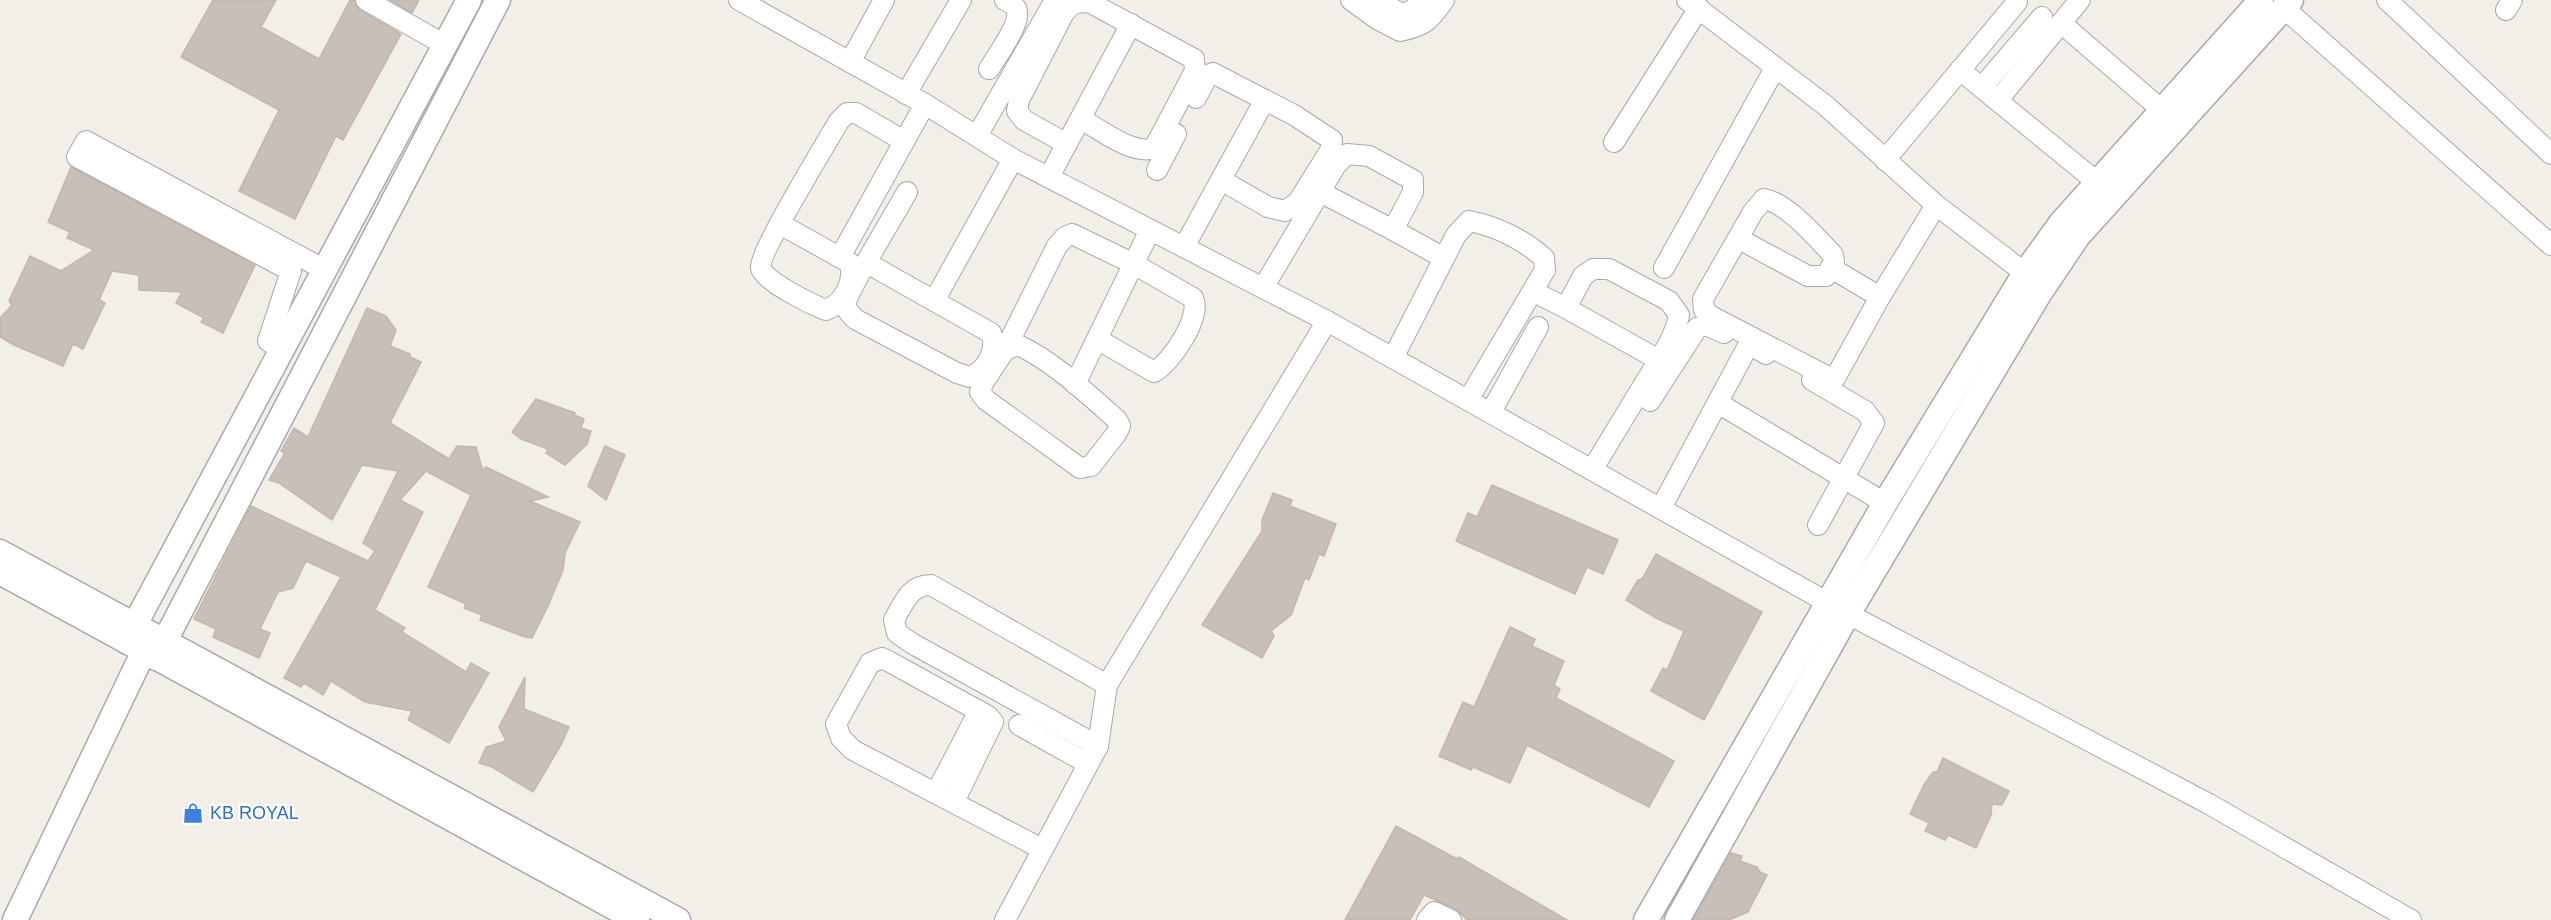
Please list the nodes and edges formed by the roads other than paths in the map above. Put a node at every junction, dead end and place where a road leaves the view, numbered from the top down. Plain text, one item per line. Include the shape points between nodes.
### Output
1 (366, 0) edge
2 (469, 0) edge
3 (498, 0) edge
4 (738, 0) edge
5 (884, 0) edge
6 (961, 0) edge
7 (1005, 0) edge
8 (1055, 0) edge
9 (1351, 0) edge
10 (1376, 0) edge
11 (1423, 0) edge
12 (1444, 0) edge
13 (2080, 0) edge
14 (2261, 0) edge
15 (2387, 0) edge
16 (2017, 2) dead end
17 (1693, 4) edge
18 (2288, 4) edge
19 (2042, 17) dead end
20 (2061, 23) junction
21 (1131, 24) junction
22 (445, 45) junction
23 (850, 62) junction
24 (1775, 68) junction
25 (989, 69) dead end
26 (1960, 70) junction
27 (1982, 87) junction
28 (906, 94) junction
29 (1265, 100) junction
30 (1998, 100) junction
31 (925, 104) junction
32 (2163, 111) junction
33 (1081, 118) junction
34 (977, 136) junction
35 (904, 141) junction
36 (1614, 142) dead end
37 (1067, 144) junction
38 (2551, 154) edge
39 (1013, 159) junction
40 (1885, 160) junction
41 (1157, 170) dead end
42 (1049, 177) junction
43 (1221, 180) junction
44 (2098, 183) junction
45 (907, 192) dead end
46 (1320, 192) junction
47 (1936, 205) junction
48 (780, 224) junction
49 (1150, 230) junction
50 (1392, 230) junction
51 (1739, 239) junction
52 (2551, 245) edge
53 (1184, 247) junction
54 (840, 257) junction
55 (1444, 258) junction
56 (294, 262) junction
57 (867, 264) junction
58 (1134, 264) junction
59 (1831, 267) junction
60 (1665, 268) dead end
61 (325, 270) junction
62 (2025, 273) junction
63 (1263, 288) junction
64 (2039, 294) junction
65 (1542, 296) dead end
66 (1880, 297) junction
67 (934, 301) junction
68 (1566, 308) junction
69 (1327, 321) junction
70 (1538, 327) dead end
71 (1097, 339) junction
72 (1749, 344) junction
73 (282, 349) junction
74 (1005, 350) junction
75 (1393, 358) junction
76 (1659, 360) junction
77 (1834, 380) junction
78 (1075, 384) junction
79 (1468, 400) junction
80 (1650, 401) dead end
81 (1718, 403) junction
82 (1877, 405) dead end
83 (1491, 412) junction
84 (1592, 470) junction
85 (1844, 479) junction
86 (1885, 503) junction
87 (1661, 508) junction
88 (1818, 525) dead end
89 (0, 552) edge
90 (0, 572) edge
91 (1839, 609) junction
92 (145, 644) junction
93 (1107, 685) junction
94 (979, 711) junction
95 (1018, 725) dead end
96 (1098, 746) junction
97 (1087, 764) junction
98 (936, 793) junction
99 (954, 802) junction
100 (1042, 849) junction
101 (15, 920) edge
102 (637, 920) edge
103 (678, 920) edge
104 (1005, 920) edge
105 (1426, 920) edge
106 (1451, 920) edge
107 (1646, 920) edge
108 (1677, 920) edge
109 (2411, 920) edge

1 - 22 street
2 - 22 street
3 - 92 street
4 - 23 street
5 - 23 street
6 - 28 street
7 - 25 street via 1018,12 1017,21
8 - 34 street
9 - 12 street via 1400,31 1423,25
10 - 11 street via 1400,13 1410,12
13 - 20 street
14 - 32 street
15 - 38 street
16 - 26 street
17 - 24 street
17 - 36 street
18 - 52 street
18 - 64 street via 2078,236
19 - 27 street
20 - 30 street
20 - 32 street
21 - 33 street
21 - 33 street via 1194,59 1195,71 1154,148 1133,148
21 - 37 street via 1081,1 1071,4 1064,14 1017,111 1024,120
22 - 61 street
23 - 28 street
24 - 40 street via 1825,105
24 - 60 street
26 - 27 street
26 - 40 street
27 - 30 street
28 - 31 street
29 - 41 street via 1222,75 1208,75
29 - 43 street
29 - 43 street via 1322,131 1332,140 1331,149 1298,202 1285,211 1268,207
30 - 44 street
31 - 34 street
31 - 35 street
32 - 44 street
33 - 37 street
34 - 39 street
35 - 48 street via 856,113 847,113
35 - 54 street
37 - 42 street
39 - 42 street
39 - 67 street
40 - 47 street
42 - 49 street
43 - 53 street
44 - 62 street via 2061,223
45 - 57 street
46 - 50 street
46 - 50 street via 1347,154 1369,156 1402,173 1413,180 1413,192
46 - 63 street
47 - 62 street
47 - 66 street
48 - 54 street
48 - 54 street via 763,254 760,266 764,276 816,306 836,306 852,281 850,262
49 - 53 street
49 - 58 street
50 - 55 street
51 - 59 street via 1808,276 1826,276
51 - 59 street via 1764,199 1772,200 1833,255
51 - 77 street via 1702,298 1704,310
53 - 63 street
55 - 75 street
55 - 79 street via 1469,221 1488,224 1544,258 1545,270
56 - 56 street via 77,157 86,141
56 - 61 street
56 - 73 street via 268,341
57 - 67 street
57 - 67 street via 846,301 847,311 855,319 957,373 970,377 980,373 994,348 991,333
58 - 71 street
58 - 71 street via 1193,298 1197,305 1194,316 1173,354 1154,372
58 - 74 street via 1072,234 1065,237
59 - 66 street
61 - 73 street
62 - 64 street
62 - 86 street
63 - 69 street
64 - 91 street
65 - 68 street
66 - 77 street
68 - 76 street
68 - 76 street via 1583,276 1593,269 1609,269 1669,301 1679,315
69 - 75 street
69 - 93 street
70 - 83 street
71 - 78 street
72 - 80 street via 1706,325 1696,328
72 - 81 street
72 - 85 street via 1865,411 1874,423
73 - 92 street
74 - 78 street via 1018,345
74 - 78 street via 980,392 1080,468 1091,466 1120,426
75 - 79 street
76 - 84 street
77 - 82 street
79 - 83 street
81 - 85 street
81 - 87 street
83 - 84 street
84 - 87 street
85 - 86 street
85 - 88 street
86 - 91 street
87 - 91 street
89 - 92 street
90 - 92 street
91 - 107 street
91 - 108 street
91 - 109 street via 2209,804
92 - 101 street
92 - 102 street
92 - 103 street
93 - 96 street
93 - 96 street via 931,585 912,590 894,620 897,633 913,644
94 - 98 street
94 - 98 street via 882,658 870,663 836,724 841,738 854,750
94 - 99 street via 993,723
95 - 97 street
96 - 97 street
97 - 100 street
98 - 99 street
99 - 100 street
100 - 104 street
105 - 106 street via 1434,912

